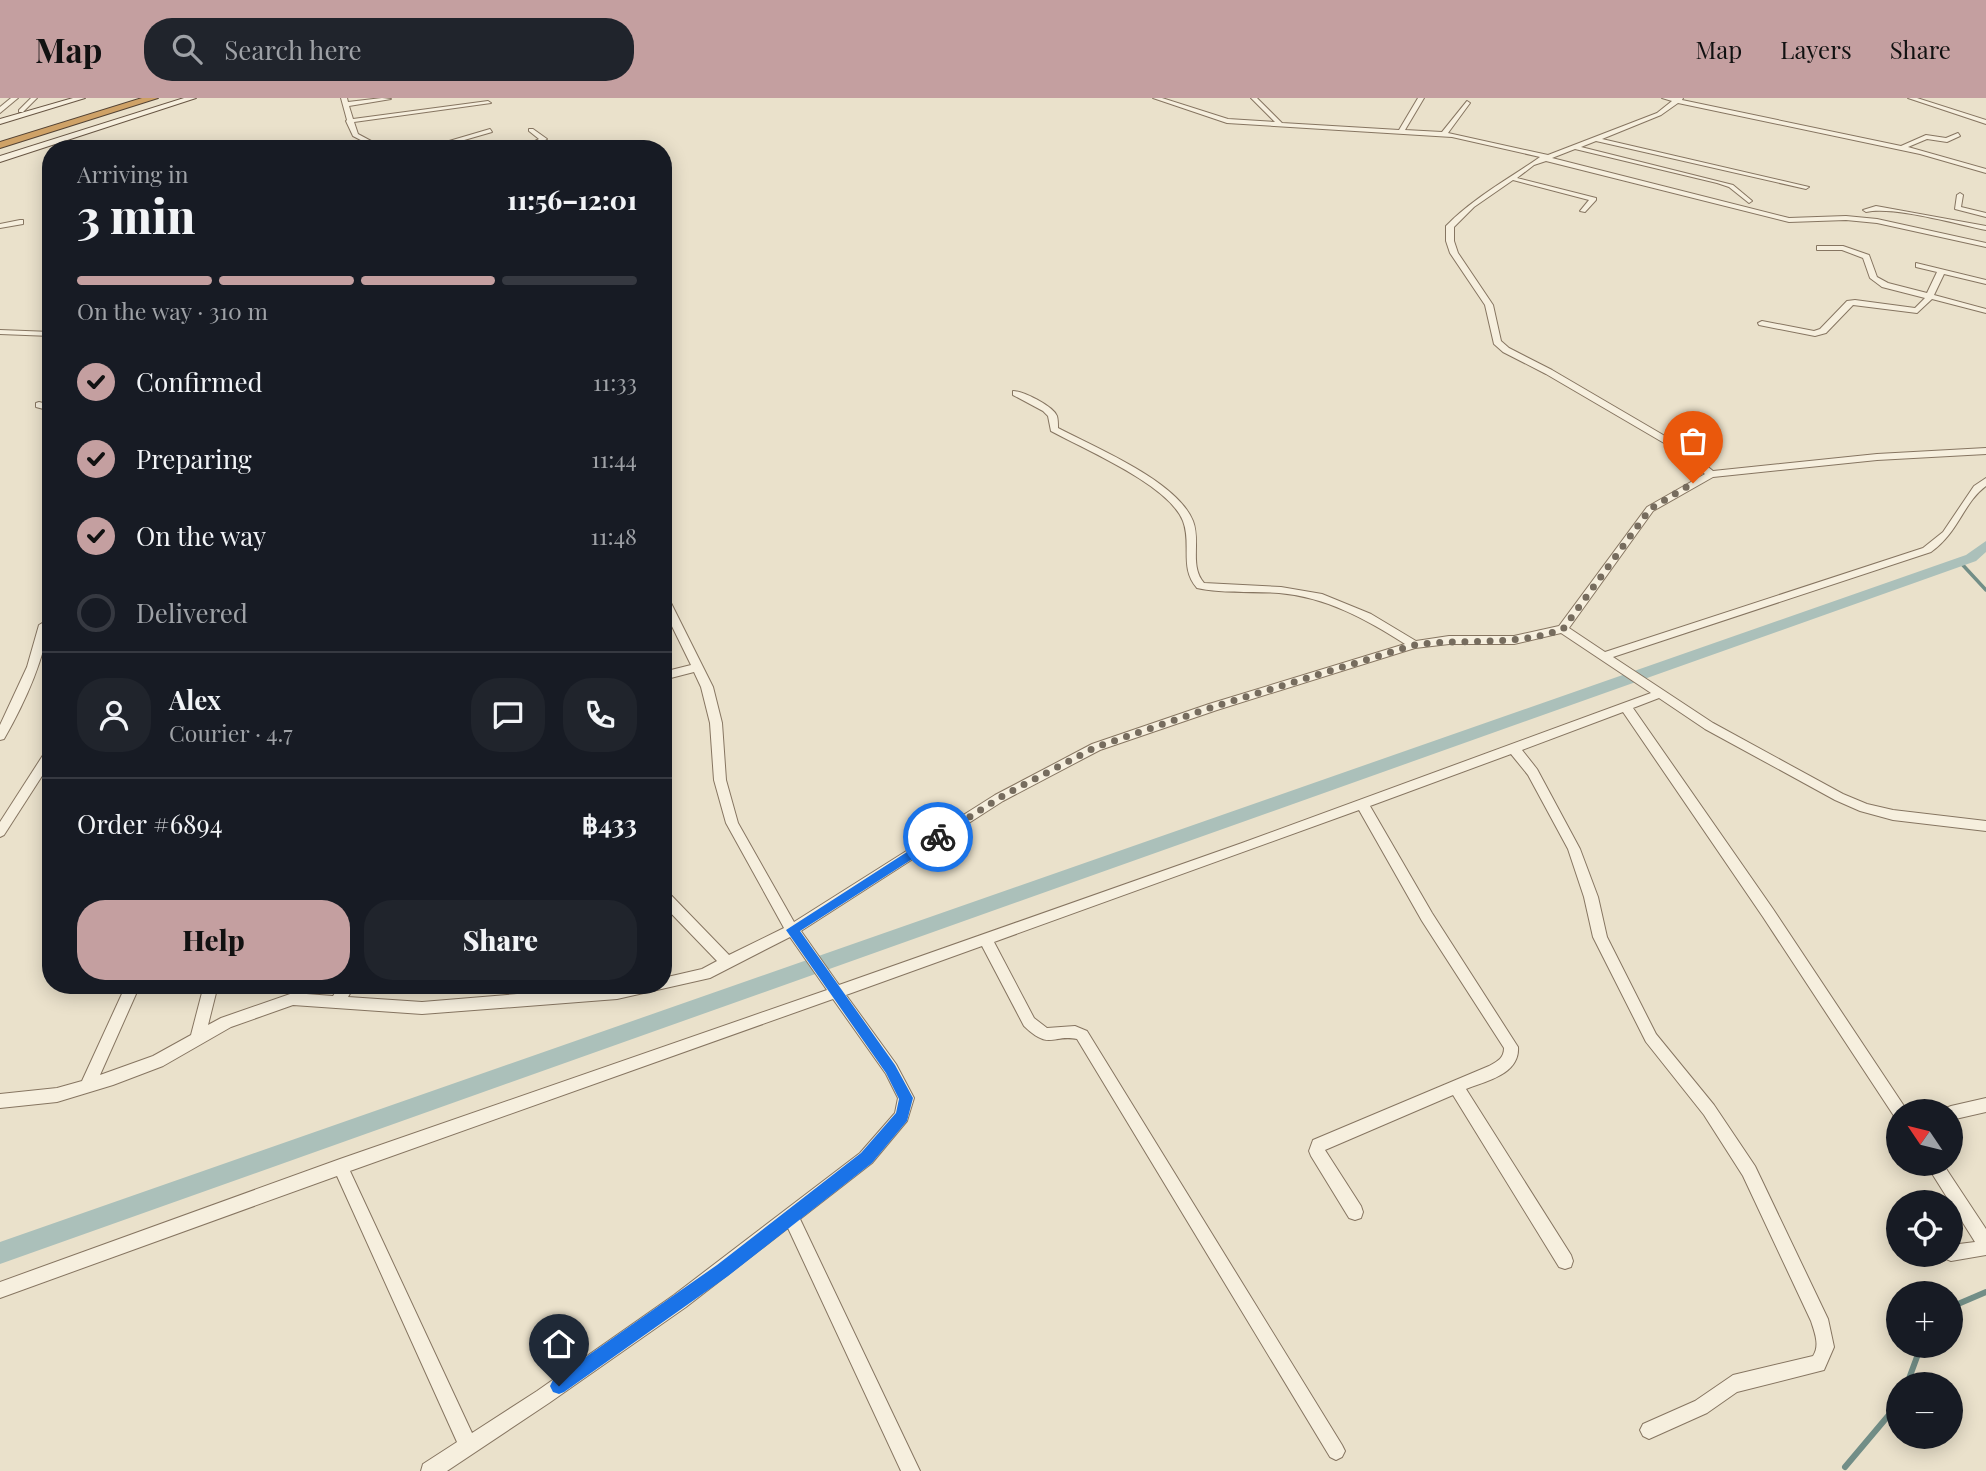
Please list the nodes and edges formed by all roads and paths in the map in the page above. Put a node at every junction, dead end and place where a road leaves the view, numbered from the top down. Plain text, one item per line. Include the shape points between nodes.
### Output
1 (16, 98) edge
2 (34, 98) edge
3 (81, 98) edge
4 (121, 98) edge
5 (153, 98) edge
6 (192, 98) edge
7 (473, 98) edge
8 (1156, 98) edge
9 (1254, 98) edge
10 (1421, 98) edge
11 (1665, 98) edge
12 (1911, 98) edge
13 (388, 99) edge
14 (1679, 99) edge
15 (345, 101) edge
16 (488, 103) dead end
17 (1466, 103) dead end
18 (0, 111) edge
19 (21, 111) dead end
20 (349, 117) junction
21 (0, 122) edge
22 (1986, 122) edge
23 (1279, 123) junction
24 (531, 130) dead end
25 (490, 131) dead end
26 (1401, 131) junction
27 (1444, 134) junction
28 (0, 135) edge
29 (1958, 135) dead end
30 (1594, 139) junction
31 (60, 140) edge
32 (365, 140) edge
33 (458, 140) edge
34 (542, 140) edge
35 (1947, 140) junction
36 (0, 145) edge
37 (42, 146) edge
38 (1572, 147) junction
39 (1902, 148) junction
40 (1930, 154) junction
41 (1545, 158) junction
42 (0, 159) edge
43 (1986, 171) edge
44 (1511, 178) junction
45 (1806, 187) dead end
46 (1960, 195) dead end
47 (1749, 201) dead end
48 (1866, 209) dead end
49 (1583, 211) dead end
50 (1986, 215) edge
51 (20, 222) dead end
52 (0, 226) edge
53 (1986, 228) edge
54 (1986, 245) edge
55 (1819, 248) dead end
56 (1919, 265) dead end
57 (1941, 271) junction
58 (1986, 282) edge
59 (1929, 298) junction
60 (1986, 311) edge
61 (1762, 323) dead end
62 (0, 332) edge
63 (42, 334) edge
64 (1016, 393) dead end
65 (38, 405) dead end
66 (42, 406) edge
67 (1986, 451) edge
68 (1711, 474) junction
69 (1986, 481) edge
70 (672, 615) edge
71 (1563, 629) junction
72 (42, 640) edge
73 (1414, 645) junction
74 (1609, 660) junction
75 (698, 667) junction
76 (672, 674) edge
77 (1660, 694) junction
78 (1626, 707) junction
79 (0, 736) edge
80 (1514, 749) junction
81 (42, 766) edge
82 (1362, 804) junction
83 (1986, 826) edge
84 (0, 832) edge
85 (672, 905) edge
86 (792, 930) junction
87 (986, 940) junction
88 (728, 963) junction
89 (672, 982) edge
90 (836, 992) junction
91 (129, 994) edge
92 (209, 994) edge
93 (342, 994) edge
94 (606, 994) edge
95 (337, 1002) junction
96 (197, 1039) junction
97 (1456, 1086) junction
98 (87, 1087) junction
99 (1891, 1099) edge
100 (0, 1101) edge
101 (1986, 1105) edge
102 (1964, 1110) edge
103 (340, 1166) junction
104 (1963, 1208) edge
105 (1354, 1212) dead end
106 (791, 1217) junction
107 (1963, 1251) edge
108 (1565, 1261) dead end
109 (0, 1290) edge
110 (1649, 1430) dead end
111 (468, 1445) junction
112 (1336, 1451) dead end
113 (430, 1471) edge
114 (911, 1471) edge

1 - 18 street
2 - 19 street
3 - 21 main road
4 - 28 highway
5 - 36 highway
6 - 31 main road
7 - 20 street
8 - 23 street via 1227,121
9 - 23 street
10 - 26 street
11 - 14 street
12 - 22 street
13 - 15 street
14 - 30 street via 1659,114
14 - 39 street
15 - 20 street
16 - 20 street
17 - 27 street
20 - 32 street via 355,135
23 - 26 street
24 - 34 street
25 - 33 street
26 - 27 street
27 - 41 street
29 - 35 street
30 - 38 street
30 - 45 street
35 - 39 street via 1926,136
35 - 40 street via 1950,144
37 - 42 main road
38 - 41 street
38 - 47 street via 1719,182
39 - 40 street
40 - 43 street
41 - 44 street
41 - 54 street via 1789,220 1877,221
44 - 49 street via 1594,199
44 - 68 street via 1453,221 1449,233 1454,253 1489,305 1497,342 1679,448
46 - 50 street via 1957,208
48 - 53 street
51 - 52 street
55 - 59 street via 1857,252 1870,262 1874,278
56 - 57 street
57 - 58 street
57 - 59 street
59 - 60 street
59 - 61 street via 1917,312 1850,303 1822,331 1811,335
62 - 63 street
64 - 73 street via 1046,409 1054,429 1168,494 1191,526 1194,576 1201,586 1280,590 1326,598 1362,611
65 - 66 street
67 - 68 street
68 - 71 street via 1650,509
69 - 74 street via 1978,486 1949,533 1927,550
70 - 75 street
71 - 73 street via 1514,640
71 - 74 street
72 - 79 street
73 - 86 street via 1096,747 999,797
74 - 77 street
75 - 76 street
75 - 86 street via 716,723 720,780 732,823
77 - 78 street
77 - 83 street via 1775,764 1864,808
78 - 80 street
78 - 99 street
80 - 82 street
80 - 110 street via 1533,772 1574,849 1600,937 1620,980 1651,1038 1709,1110 1749,1171 1819,1318 1826,1343 1818,1363 1733,1384 1701,1407
81 - 84 street
82 - 87 street
82 - 97 street via 1427,918 1511,1047 1509,1062
85 - 88 street
86 - 88 street
86 - 90 street
87 - 90 street
87 - 112 street via 1029,1022 1040,1034 1082,1035
88 - 89 street
90 - 103 street
90 - 106 street via 906,1098 902,1116 866,1158
91 - 98 street
92 - 96 street
93 - 95 street
94 - 95 street via 471,1006
95 - 96 street via 284,1001 226,1022
96 - 98 street via 151,1064
97 - 105 street via 1320,1145 1321,1159
97 - 108 street
98 - 100 street via 29,1100
101 - 102 street
103 - 109 street
103 - 111 street
104 - 107 street via 1984,1245
106 - 111 street via 681,1301
106 - 114 street
111 - 113 street

